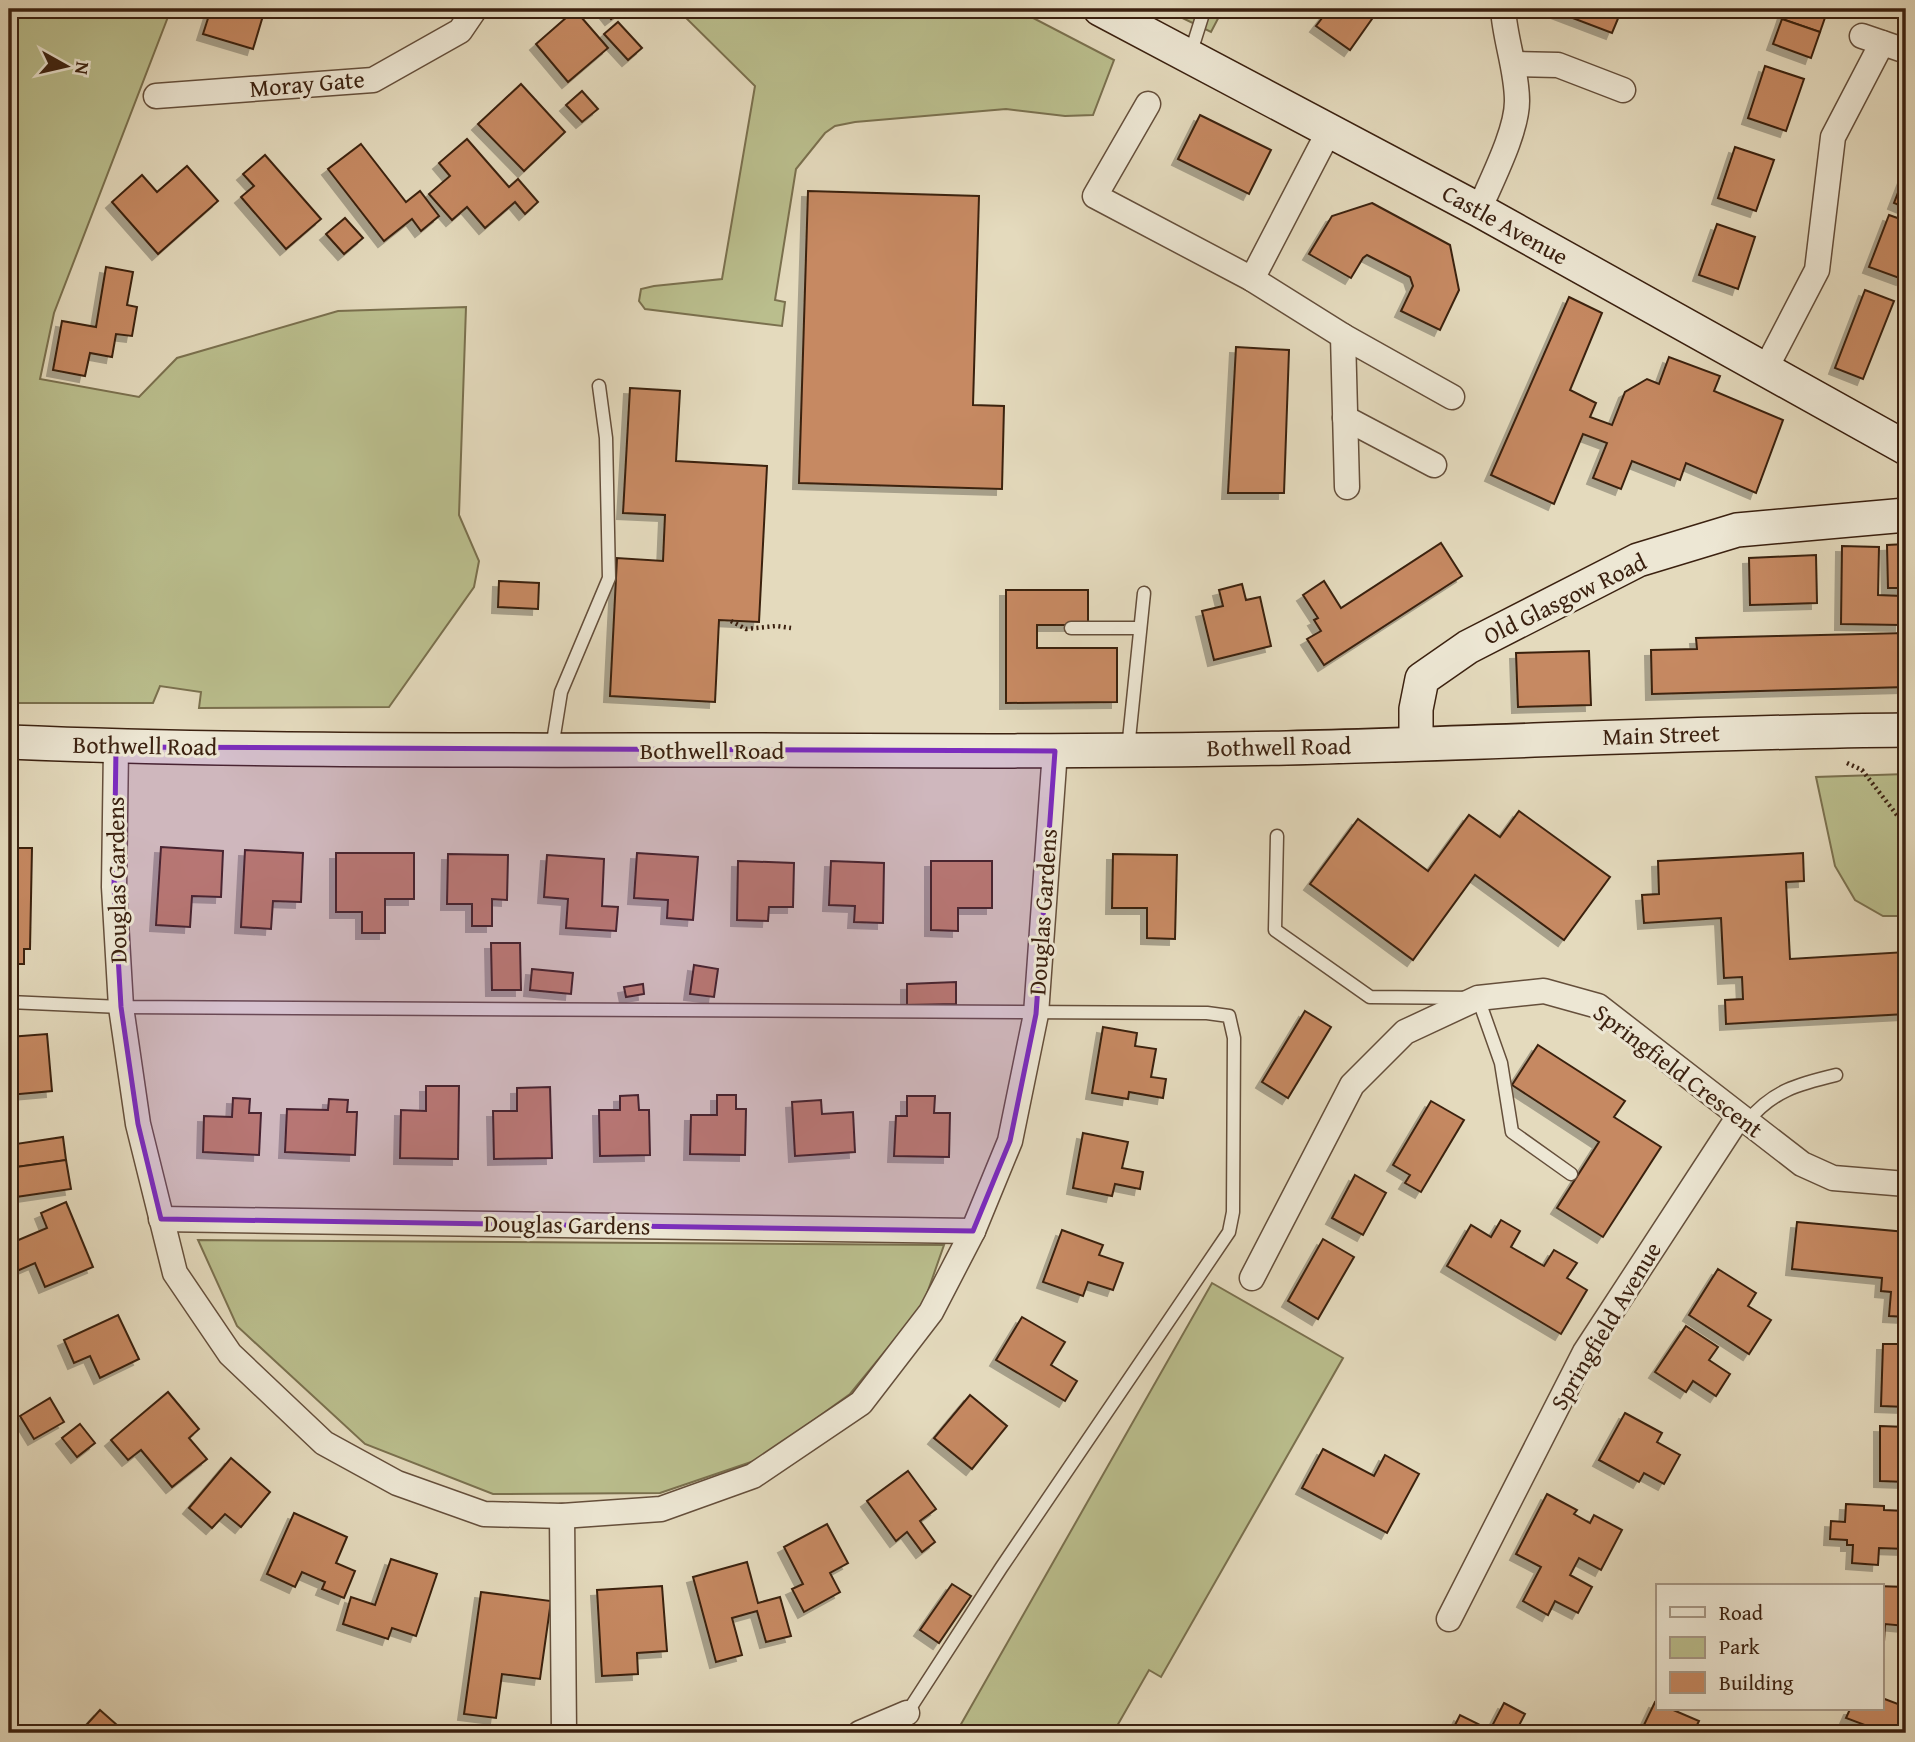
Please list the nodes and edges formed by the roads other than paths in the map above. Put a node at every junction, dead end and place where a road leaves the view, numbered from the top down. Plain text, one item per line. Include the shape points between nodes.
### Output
1 (475, 9) edge
2 (1100, 9) edge
3 (1202, 9) edge
4 (1503, 9) edge
5 (1906, 51) edge
6 (1190, 55) junction
7 (1514, 64) junction
8 (1623, 90) dead end
9 (156, 96) dead end
10 (1148, 104) dead end
11 (1330, 130) junction
12 (1479, 210) junction
13 (1252, 279) junction
14 (1343, 335) junction
15 (1765, 370) junction
16 (599, 386) dead end
17 (1452, 397) dead end
18 (1345, 418) junction
19 (1906, 448) edge
20 (1434, 465) dead end
21 (1346, 488) dead end
22 (1904, 511) edge
23 (1144, 593) dead end
24 (1071, 628) dead end
25 (1140, 628) junction
26 (1906, 730) edge
27 (9, 742) edge
28 (1416, 743) junction
29 (116, 747) junction
30 (552, 751) junction
31 (1055, 751) junction
32 (1128, 751) junction
33 (1277, 836) dead end
34 (1478, 998) junction
35 (9, 1002) edge
36 (121, 1007) junction
37 (1036, 1014) junction
38 (1836, 1075) dead end
39 (1743, 1119) junction
40 (1571, 1174) dead end
41 (1906, 1184) edge
42 (161, 1219) junction
43 (973, 1231) junction
44 (1252, 1278) dead end
45 (562, 1516) junction
46 (1449, 1619) dead end
47 (907, 1713) joint
48 (564, 1733) edge
49 (860, 1733) edge

1 - 9 street, Moray Gate via 460,31 373,80
2 - 6 main road, Castle Avenue
3 - 6 lane
4 - 7 street
5 - 15 street via 1872,40 1833,137 1817,270
6 - 11 main road, Castle Avenue
7 - 8 street via 1558,65
7 - 12 street via 1514,122
10 - 13 street via 1095,195
11 - 12 main road, Castle Avenue
11 - 13 street
12 - 15 main road, Castle Avenue
13 - 14 street
14 - 17 street
14 - 18 street
15 - 19 main road, Castle Avenue
16 - 30 lane via 606,438 610,578 561,692
18 - 20 street
18 - 21 street
22 - 28 main road, Old Glasgow Road via 1738,530 1637,560 1468,647 1422,679
23 - 25 lane
24 - 25 lane
25 - 32 lane
26 - 28 main road, Main Street
27 - 29 main road, Bothwell Road
28 - 32 main road, Bothwell Road
29 - 30 main road, Bothwell Road
29 - 36 street, Douglas Gardens via 114,887
30 - 31 main road, Bothwell Road
31 - 32 main road, Bothwell Road
31 - 37 street, Douglas Gardens
33 - 34 lane via 1275,930 1370,997
34 - 39 street, Springfield Crescent via 1544,991 1598,1006
34 - 40 lane via 1502,1063 1512,1132
34 - 44 street, Springfield Crescent via 1405,1032 1352,1085
35 - 36 lane
36 - 37 lane
36 - 42 street, Douglas Gardens via 138,1125
37 - 43 street, Douglas Gardens via 1010,1141
37 - 47 lane via 1229,1016 1234,1038 1231,1224 1224,1241
38 - 39 lane via 1784,1090
39 - 41 street, Springfield Crescent via 1801,1164 1833,1178
39 - 46 street, Springfield Avenue via 1585,1352
42 - 43 street, Douglas Gardens
42 - 45 street, Douglas Gardens via 175,1273 230,1354 324,1443 397,1483 484,1514
43 - 45 street, Douglas Gardens via 931,1312 861,1403 753,1476 661,1509
45 - 48 street
47 - 49 street

